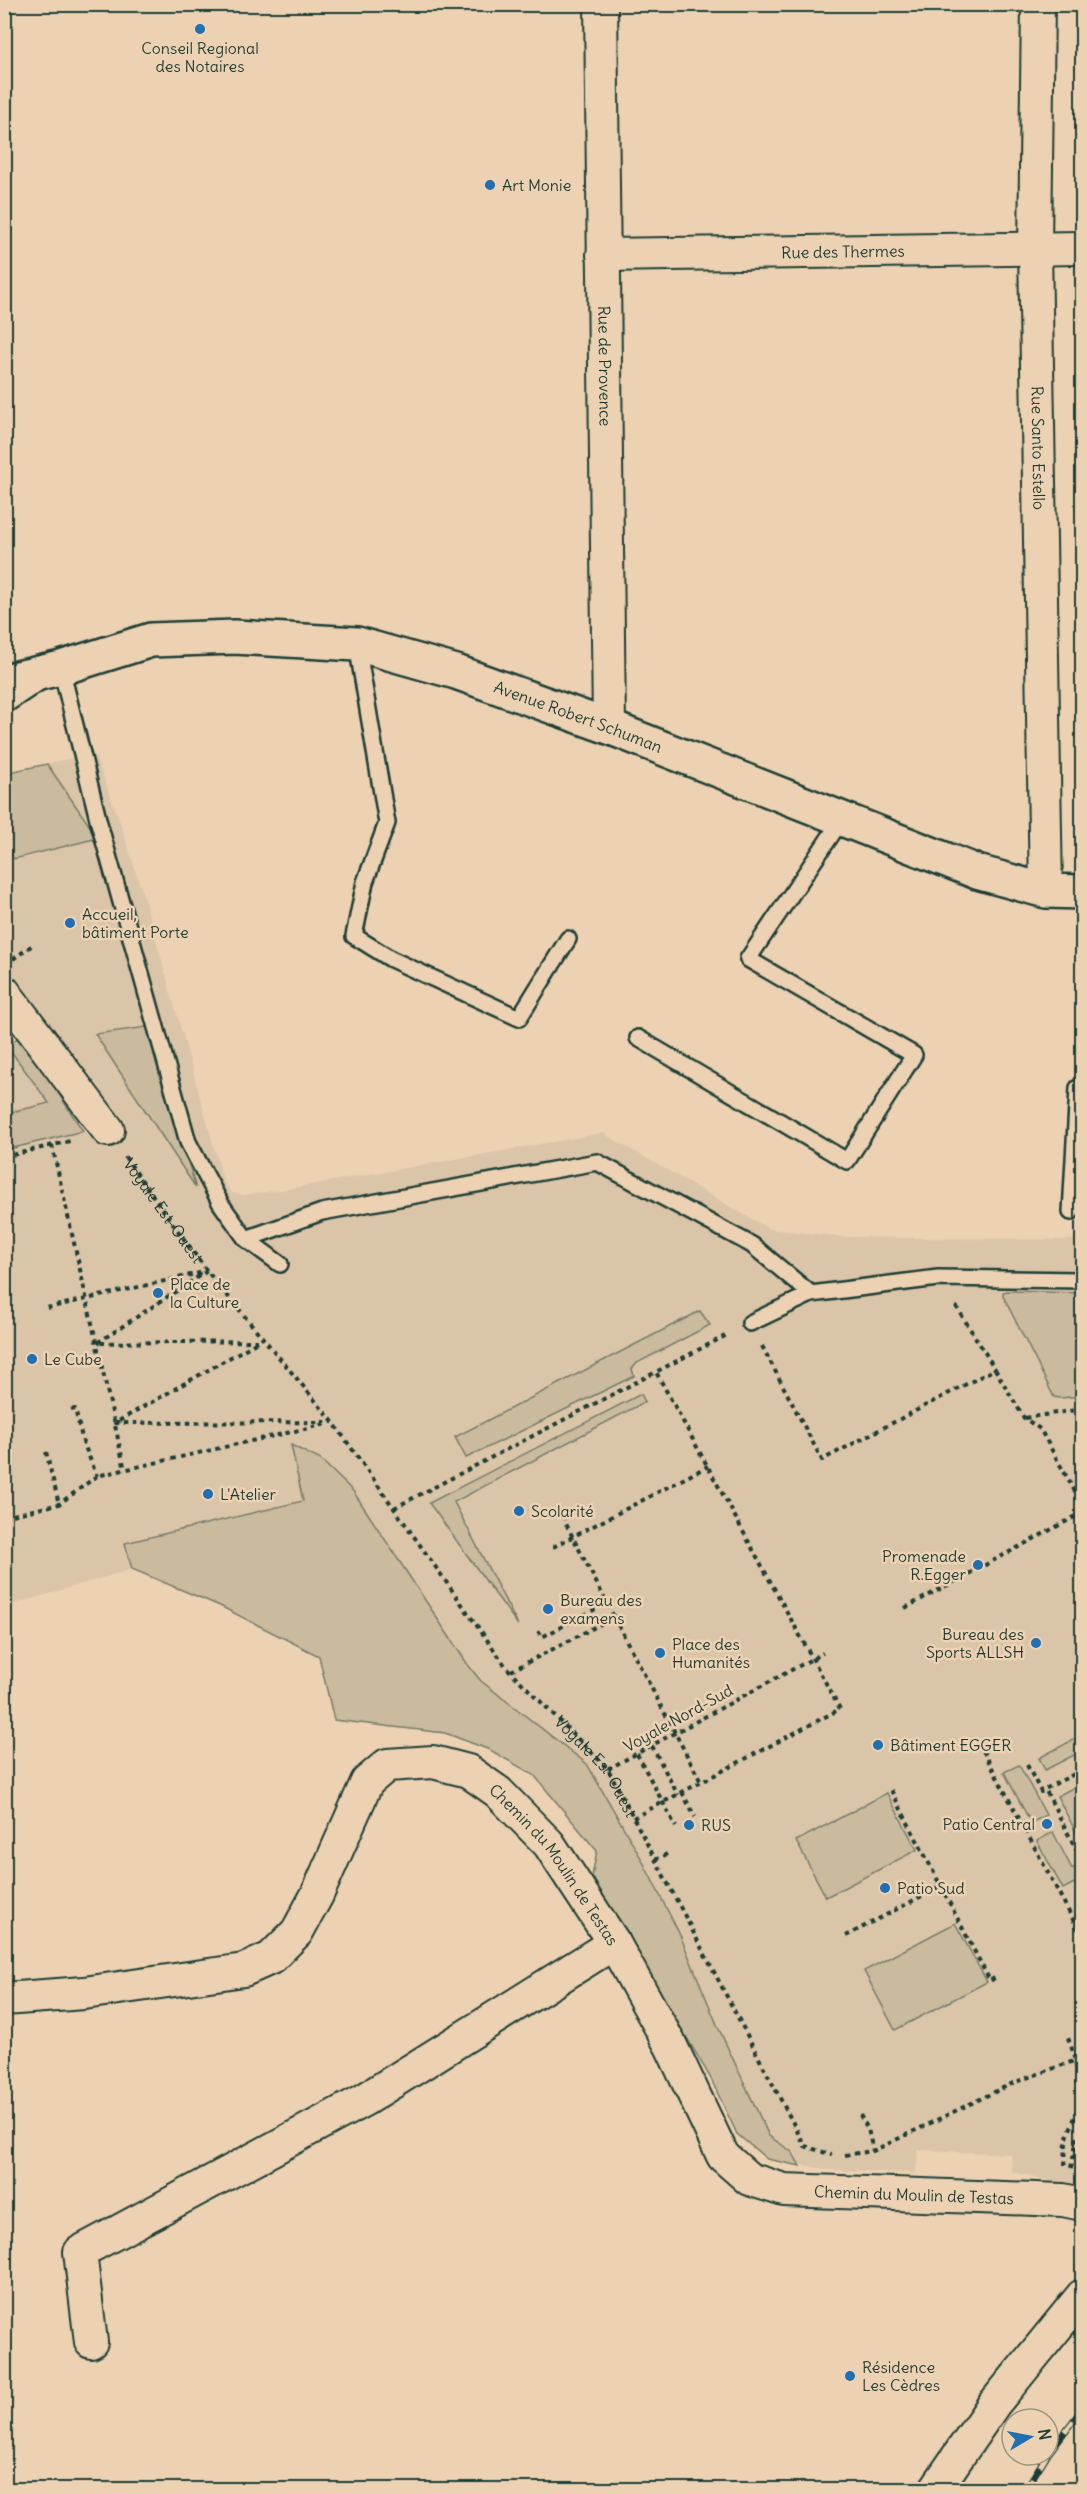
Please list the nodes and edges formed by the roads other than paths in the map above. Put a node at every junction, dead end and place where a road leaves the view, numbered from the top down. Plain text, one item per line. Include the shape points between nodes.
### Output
1 (601, 4) edge
2 (1038, 4) edge
3 (1035, 248) junction
4 (1083, 248) edge
5 (603, 255) junction
6 (357, 644) junction
7 (61, 668) junction
8 (4, 681) edge
9 (4, 706) edge
10 (609, 727) junction
11 (842, 819) junction
12 (1046, 891) junction
13 (1083, 892) edge
14 (568, 939) dead end
15 (4, 992) edge
16 (638, 1038) dead end
17 (1083, 1086) edge
18 (113, 1140) road end
19 (1071, 1212) dead end
20 (246, 1239) junction
21 (280, 1264) dead end
22 (1083, 1280) edge
23 (811, 1294) junction
24 (750, 1323) road end
25 (614, 1943) junction
26 (4, 1999) edge
27 (1076, 2190) edge
28 (1083, 2296) edge
29 (91, 2342) dead end
30 (935, 2490) edge

1 - 5 street, Rue de Provence
2 - 3 street, Rue Santo Estello
3 - 4 street, Rue des Thermes
3 - 5 street, Rue des Thermes
3 - 12 street, Rue Santo Estello
5 - 10 street, Rue de Provence
6 - 7 street, Avenue Robert Schuman via 235,637 160,639
6 - 10 street, Avenue Robert Schuman via 456,672
6 - 14 lane via 387,823 365,882 354,936 391,959 519,1018
7 - 8 street, Avenue Robert Schuman
7 - 9 lane, Avenue Robert Schuman
7 - 20 lane via 188,1142 221,1204
10 - 11 street, Avenue Robert Schuman
11 - 12 street, Avenue Robert Schuman via 977,872
11 - 16 lane via 748,959 914,1055 847,1161
12 - 13 street, Avenue Robert Schuman
15 - 18 street
17 - 19 lane via 1078,1088
20 - 21 lane
20 - 23 lane via 322,1212 597,1162 752,1245
22 - 23 lane via 938,1278
23 - 24 lane
25 - 26 street, Chemin du Moulin de Testas via 549,1845 498,1792 468,1771 433,1761 398,1764 387,1766 367,1782 297,1932 271,1958 244,1970 84,1993
25 - 27 street, Chemin du Moulin de Testas via 671,2046 723,2156 749,2179 784,2190 1063,2200
25 - 29 street via 364,2100 80,2252
28 - 30 street via 994,2404

